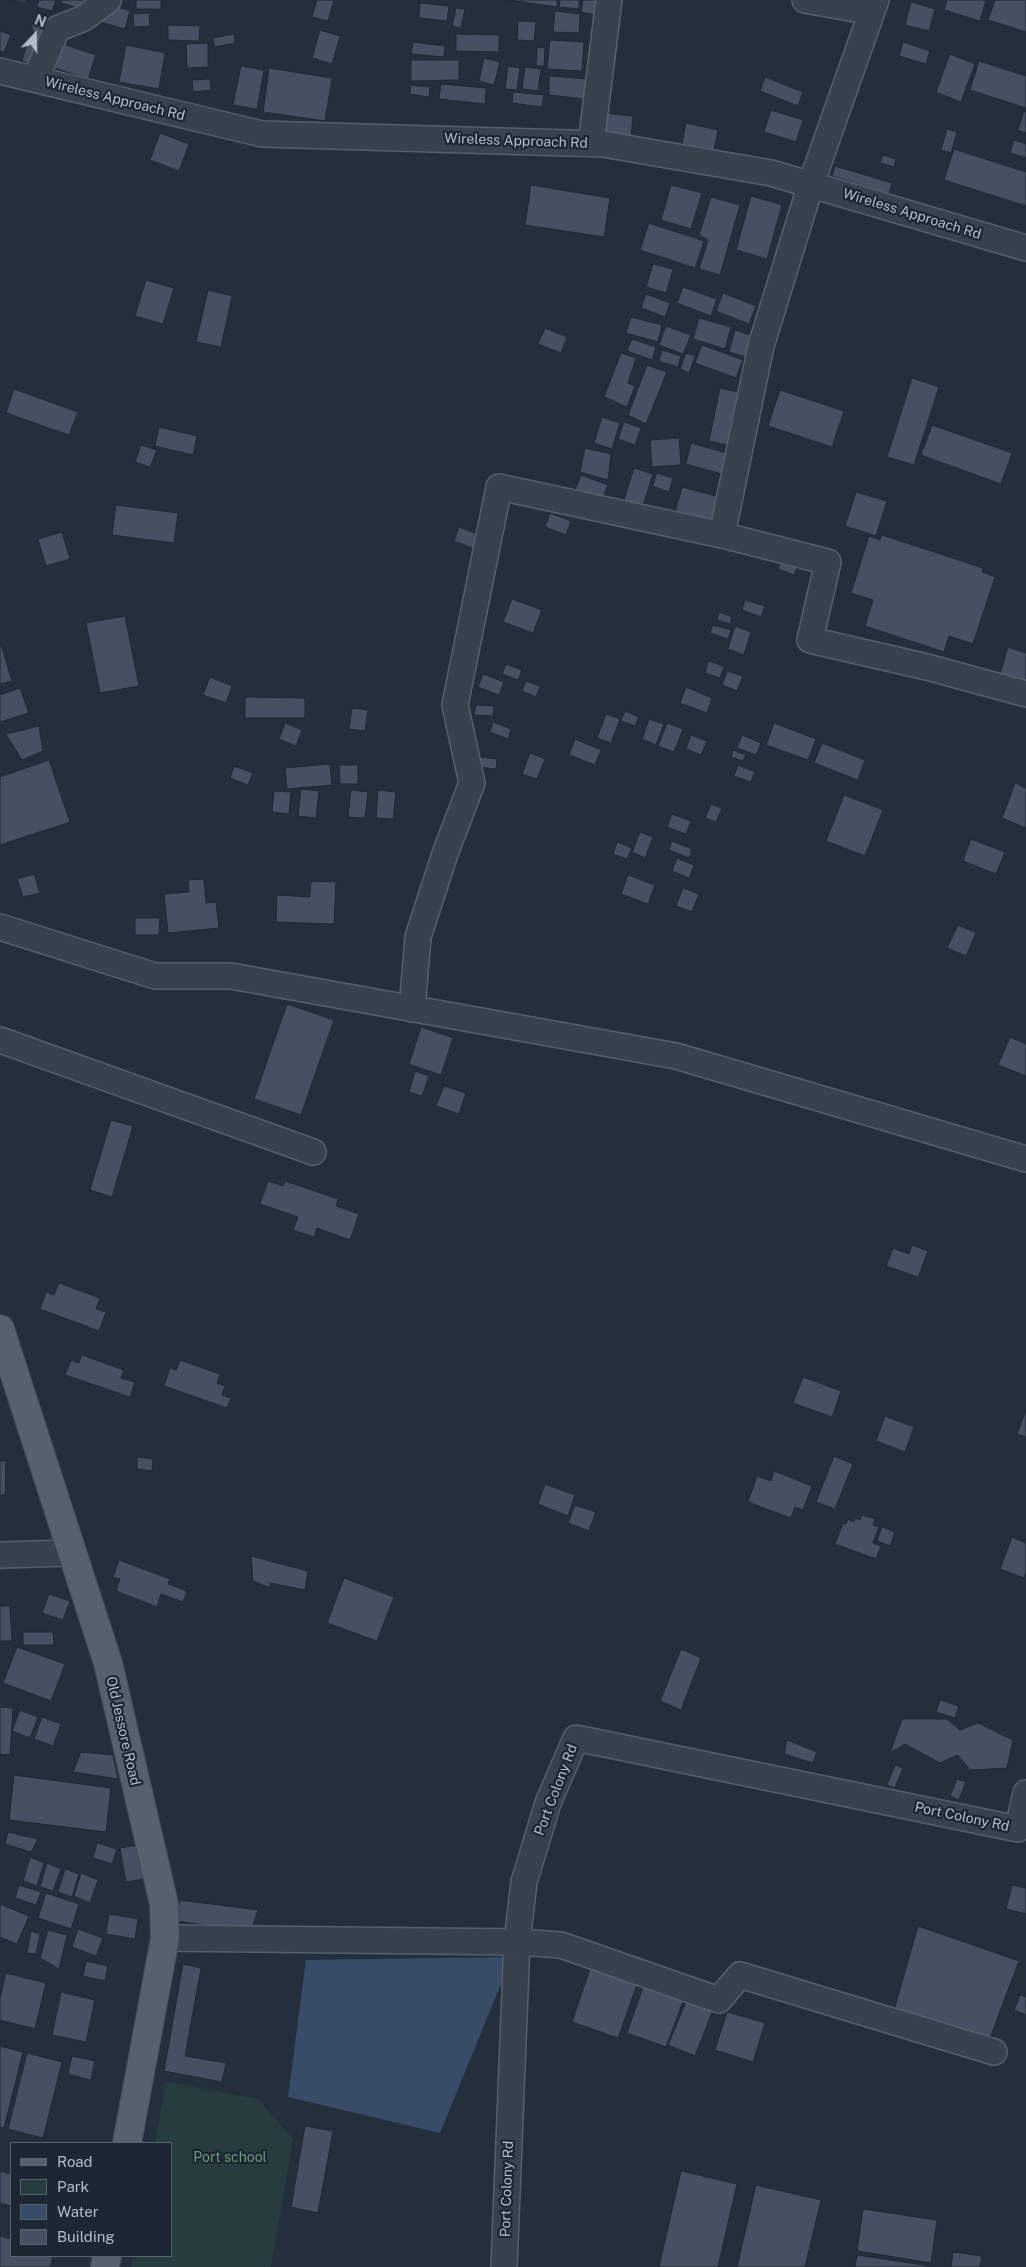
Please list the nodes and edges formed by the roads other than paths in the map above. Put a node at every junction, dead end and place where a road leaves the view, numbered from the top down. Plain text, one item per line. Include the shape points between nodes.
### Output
1 (108, 0) edge
2 (609, 0) edge
3 (805, 0) edge
4 (874, 6) edge
5 (0, 71) edge
6 (35, 79) junction
7 (591, 144) junction
8 (811, 184) junction
9 (1026, 248) edge
10 (722, 535) junction
11 (1026, 694) edge
12 (0, 927) edge
13 (412, 1008) junction
14 (0, 1040) edge
15 (313, 1152) dead end
16 (1026, 1159) edge
17 (0, 1329) edge
18 (72, 1553) junction
19 (0, 1555) edge
20 (1026, 1793) edge
21 (165, 1938) junction
22 (517, 1942) junction
23 (994, 2052) dead end
24 (128, 2142) edge
25 (504, 2267) edge

1 - 6 street via 84,18 57,29
2 - 7 street
3 - 4 street
4 - 8 street
5 - 6 street, Wireless Approach Rd
6 - 7 street, Wireless Approach Rd via 262,134
7 - 8 street, Wireless Approach Rd via 771,173
8 - 9 street, Wireless Approach Rd
8 - 10 street via 761,346
10 - 11 street via 828,562 810,640
10 - 13 street via 499,487 455,705 472,783 418,937
12 - 13 street via 155,976 231,976
13 - 16 street via 676,1056
14 - 15 street
17 - 18 main road, Old Jessore Road
18 - 19 street
18 - 21 main road, Old Jessore Road via 108,1663 164,1904
20 - 22 street, Port Colony Rd via 1018,1829 576,1738 548,1803 524,1882
21 - 22 street
21 - 24 main road, Old Jessore Road
22 - 23 street via 561,1945 719,2000 740,1974
22 - 25 street, Port Colony Rd

